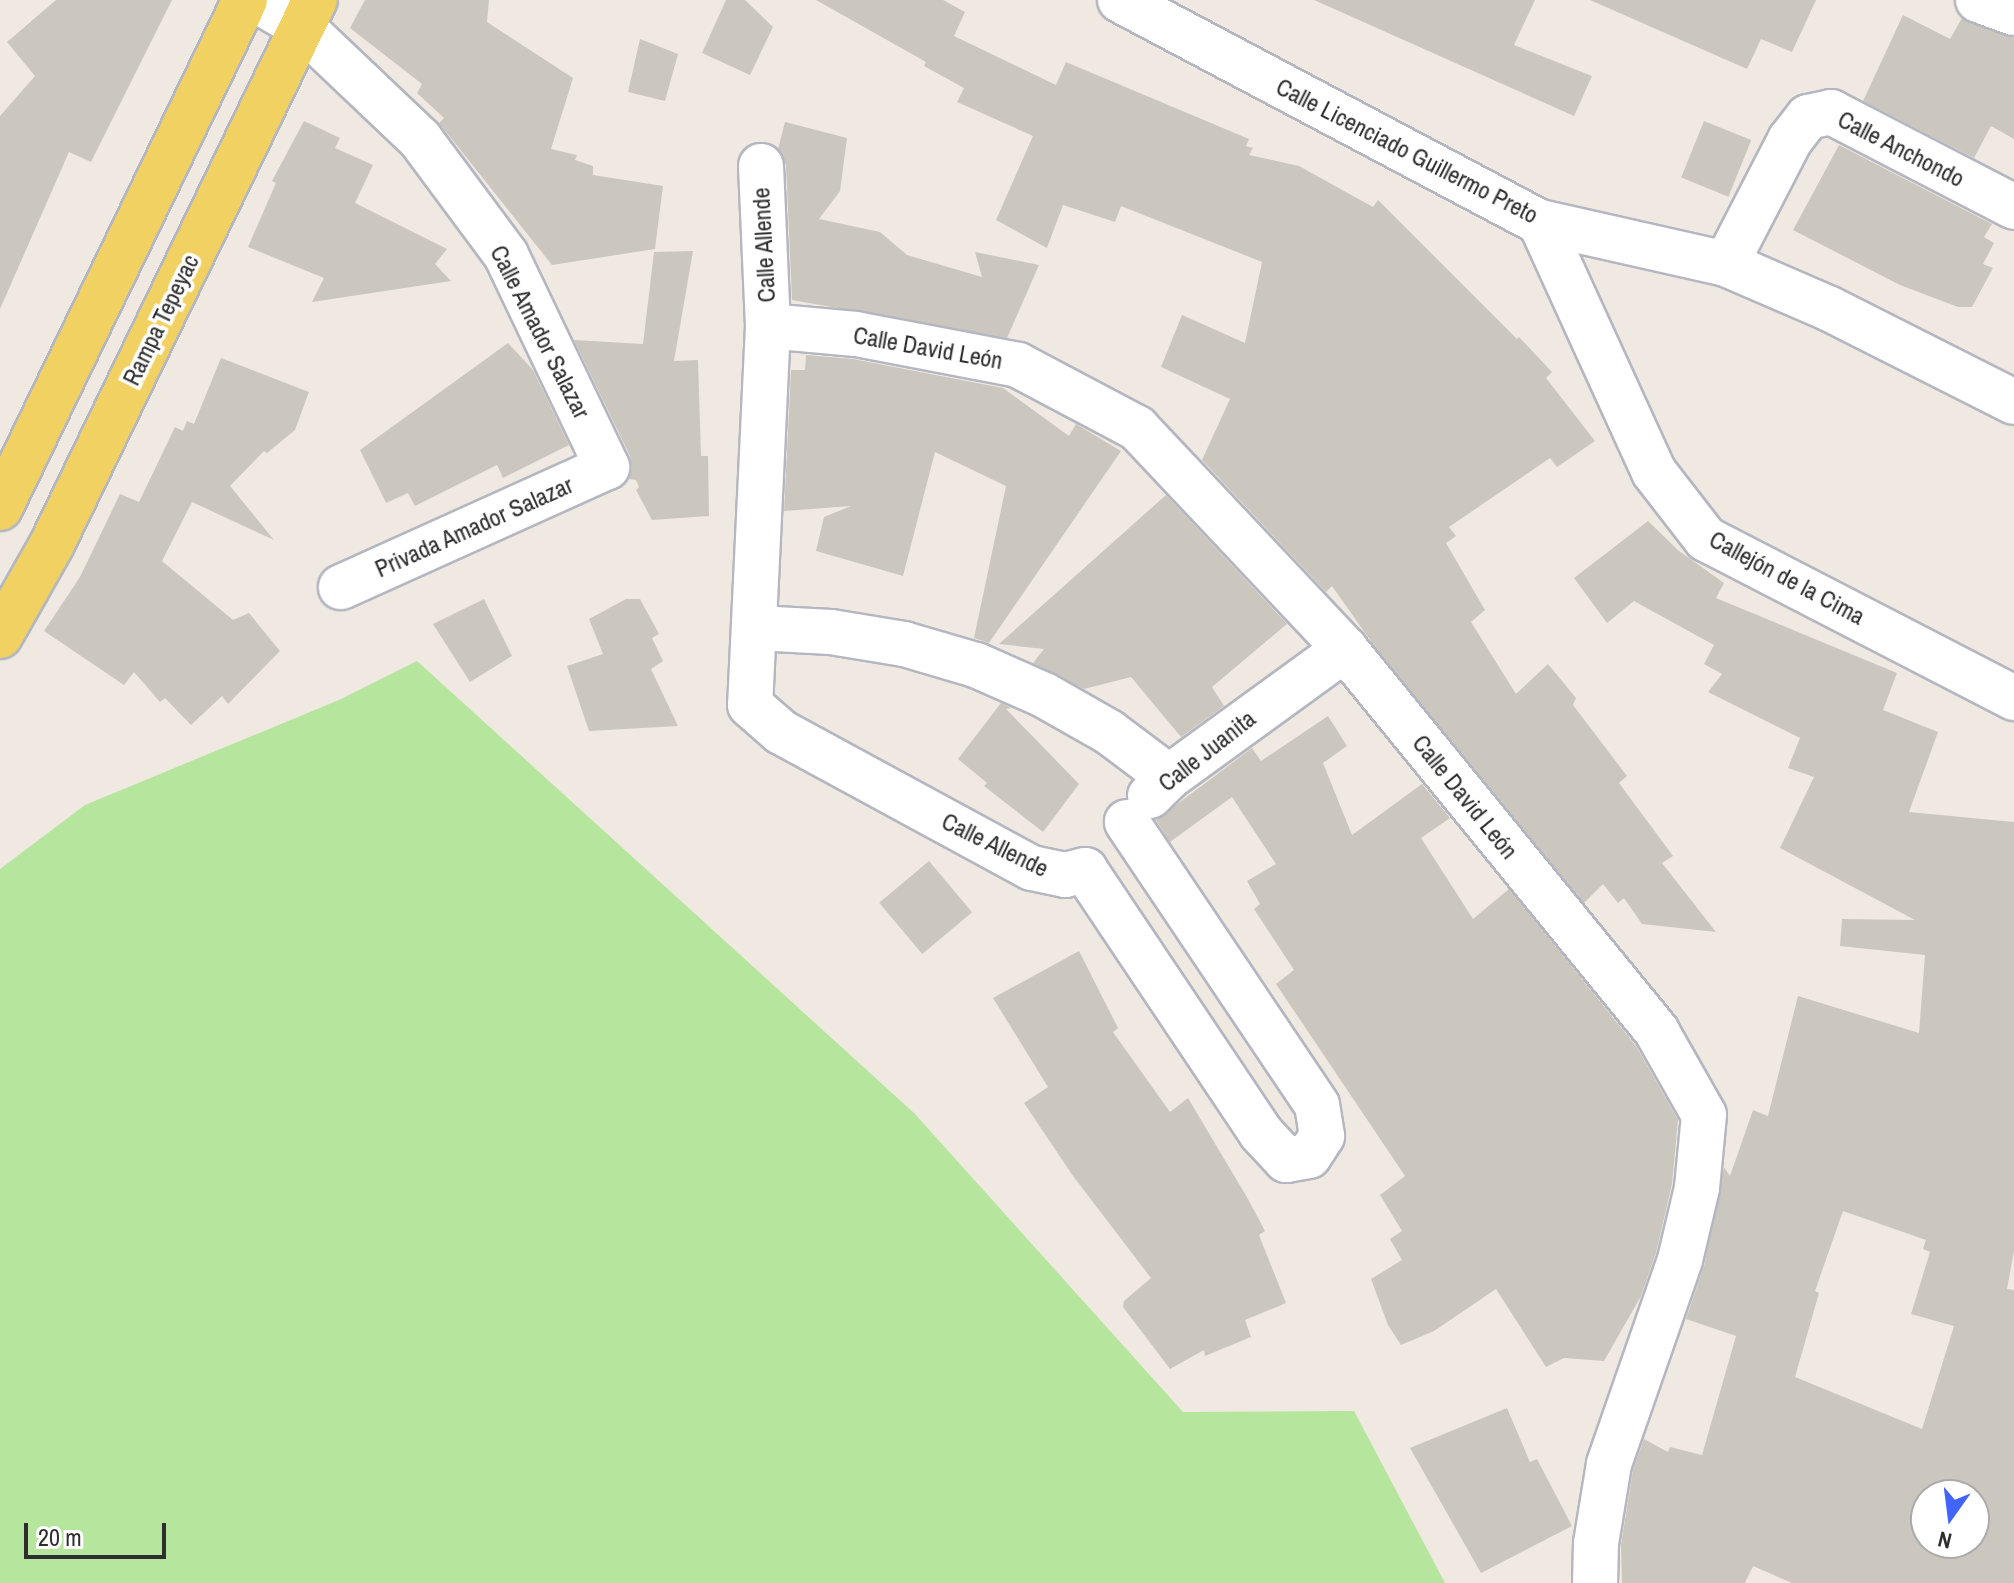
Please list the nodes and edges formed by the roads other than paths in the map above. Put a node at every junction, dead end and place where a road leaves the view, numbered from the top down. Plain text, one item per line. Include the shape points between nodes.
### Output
1 (245, 0) edge
2 (256, 0) edge
3 (1120, 0) edge
4 (1978, 0) edge
5 (2014, 13) edge
6 (308, 14) edge
7 (761, 166) dead end
8 (2014, 207) edge
9 (1540, 222) junction
10 (1726, 264) junction
11 (768, 326) junction
12 (2014, 402) edge
13 (607, 467) joint
14 (0, 508) edge
15 (341, 587) dead end
16 (756, 628) junction
17 (0, 636) edge
18 (1345, 649) junction
19 (2014, 698) edge
20 (1169, 777) junction
21 (1127, 822) junction
22 (1085, 870) junction
23 (1595, 1583) edge

1 - 14 main road
2 - 6 street, Calle Amador Salazar
3 - 9 street, Calle Licenciado Guillermo Preto
4 - 5 street
6 - 13 street, Calle Amador Salazar via 420,139 506,255
6 - 17 main road, Rampa Tepeyac via 59,530
7 - 11 street, Calle Allende
8 - 10 street, Calle Anchondo via 1831,112 1808,117 1790,140
9 - 10 street, Calle Licenciado Guillermo Preto
9 - 19 street, Callejón de la Cima via 1654,472 1706,539
10 - 12 street, Calle Licenciado Guillermo Preto via 1830,309
11 - 16 street, Calle Allende
11 - 18 street, Calle David León via 856,334 1018,365 1137,428
13 - 15 street, Privada Amador Salazar
16 - 20 street via 831,632 904,644 976,665 1109,732
16 - 22 street, Calle Allende via 750,705 781,732 1032,868 1065,875
18 - 20 street, Calle Juanita
18 - 23 street, Calle David León via 1657,1032 1704,1115 1697,1188 1680,1260 1609,1464
20 - 21 street, Calle Juanita
21 - 22 street, Calle Juanita
21 - 22 street, Calle Allende via 1317,1105 1322,1136 1309,1156 1286,1160 1261,1133

